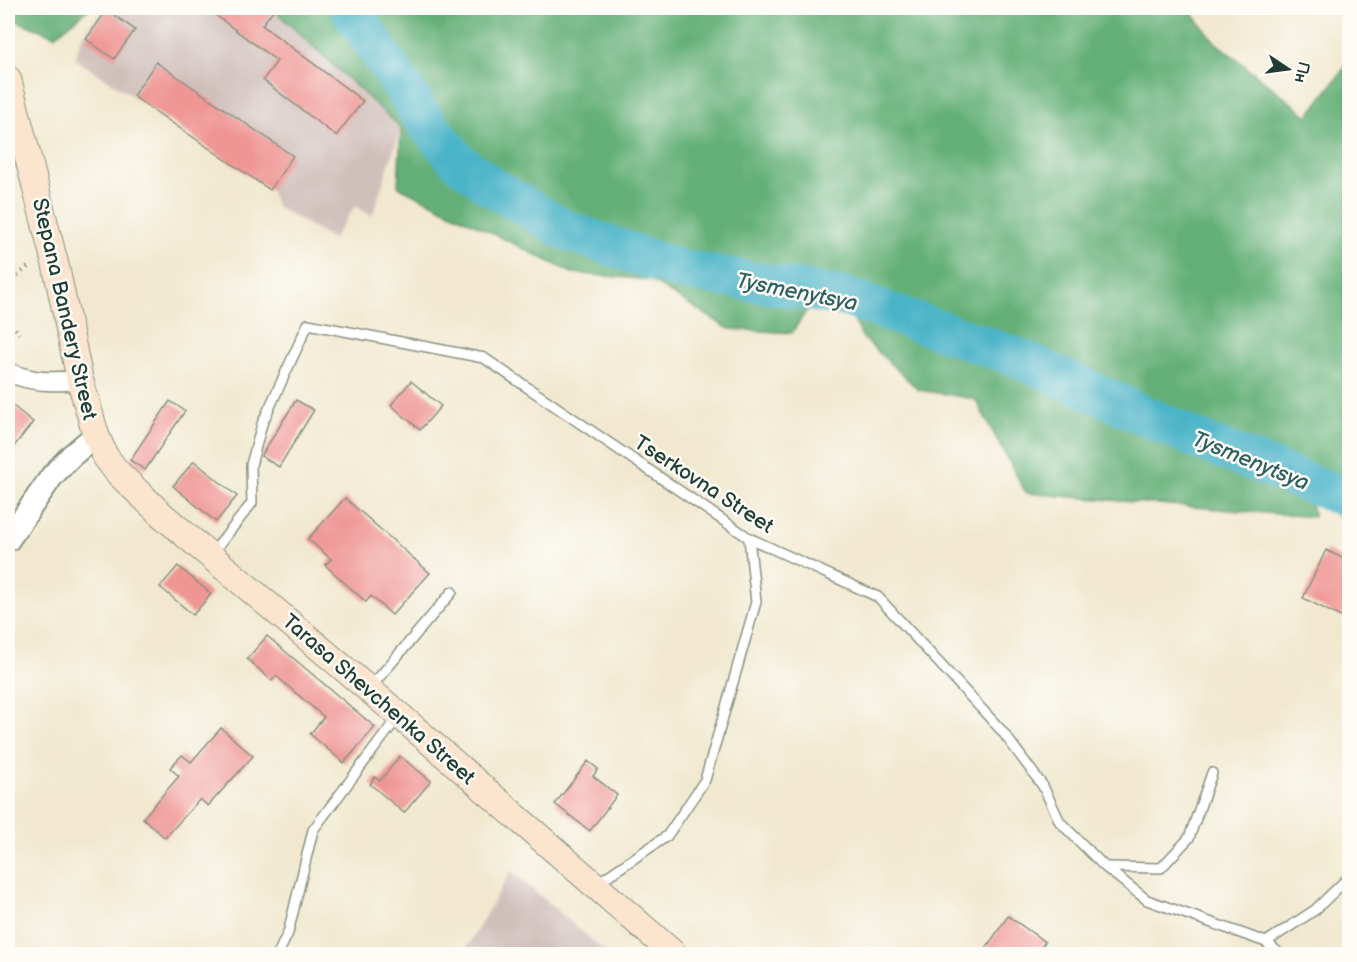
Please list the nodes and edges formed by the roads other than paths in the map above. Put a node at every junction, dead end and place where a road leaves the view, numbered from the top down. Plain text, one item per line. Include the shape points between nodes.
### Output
1 (8, 79) edge
2 (8, 372) edge
3 (80, 380) junction
4 (96, 435) junction
5 (749, 538) junction
6 (8, 540) edge
7 (211, 555) junction
8 (452, 592) dead end
9 (369, 689) junction
10 (399, 715) junction
11 (1212, 773) dead end
12 (1105, 867) junction
13 (1350, 876) edge
14 (594, 885) junction
15 (1266, 942) junction
16 (278, 954) edge
17 (674, 954) edge
18 (1280, 954) edge

1 - 3 main road, Stepana Bandery Street
2 - 3 street via 47,382
3 - 4 main road, Stepana Bandery Street
4 - 6 street via 52,476
4 - 7 main road, Tarasa Shevchenka Street via 105,456 132,488
5 - 7 lane, Tserkovna Street via 484,358 308,324 262,424 251,465 252,502
5 - 12 lane, Tserkovna Street via 878,597 1002,731 1043,786 1060,822
5 - 14 lane via 756,602 705,780 667,836
7 - 9 main road, Tarasa Shevchenka Street
8 - 9 lane
9 - 10 main road, Tarasa Shevchenka Street
10 - 14 main road, Tarasa Shevchenka Street
10 - 16 lane via 313,830 288,933
11 - 12 lane via 1189,838 1161,868
12 - 15 lane, Tserkovna Street via 1147,900
13 - 15 lane via 1315,910
14 - 17 main road, Tarasa Shevchenka Street
15 - 18 lane, Tserkovna Street

